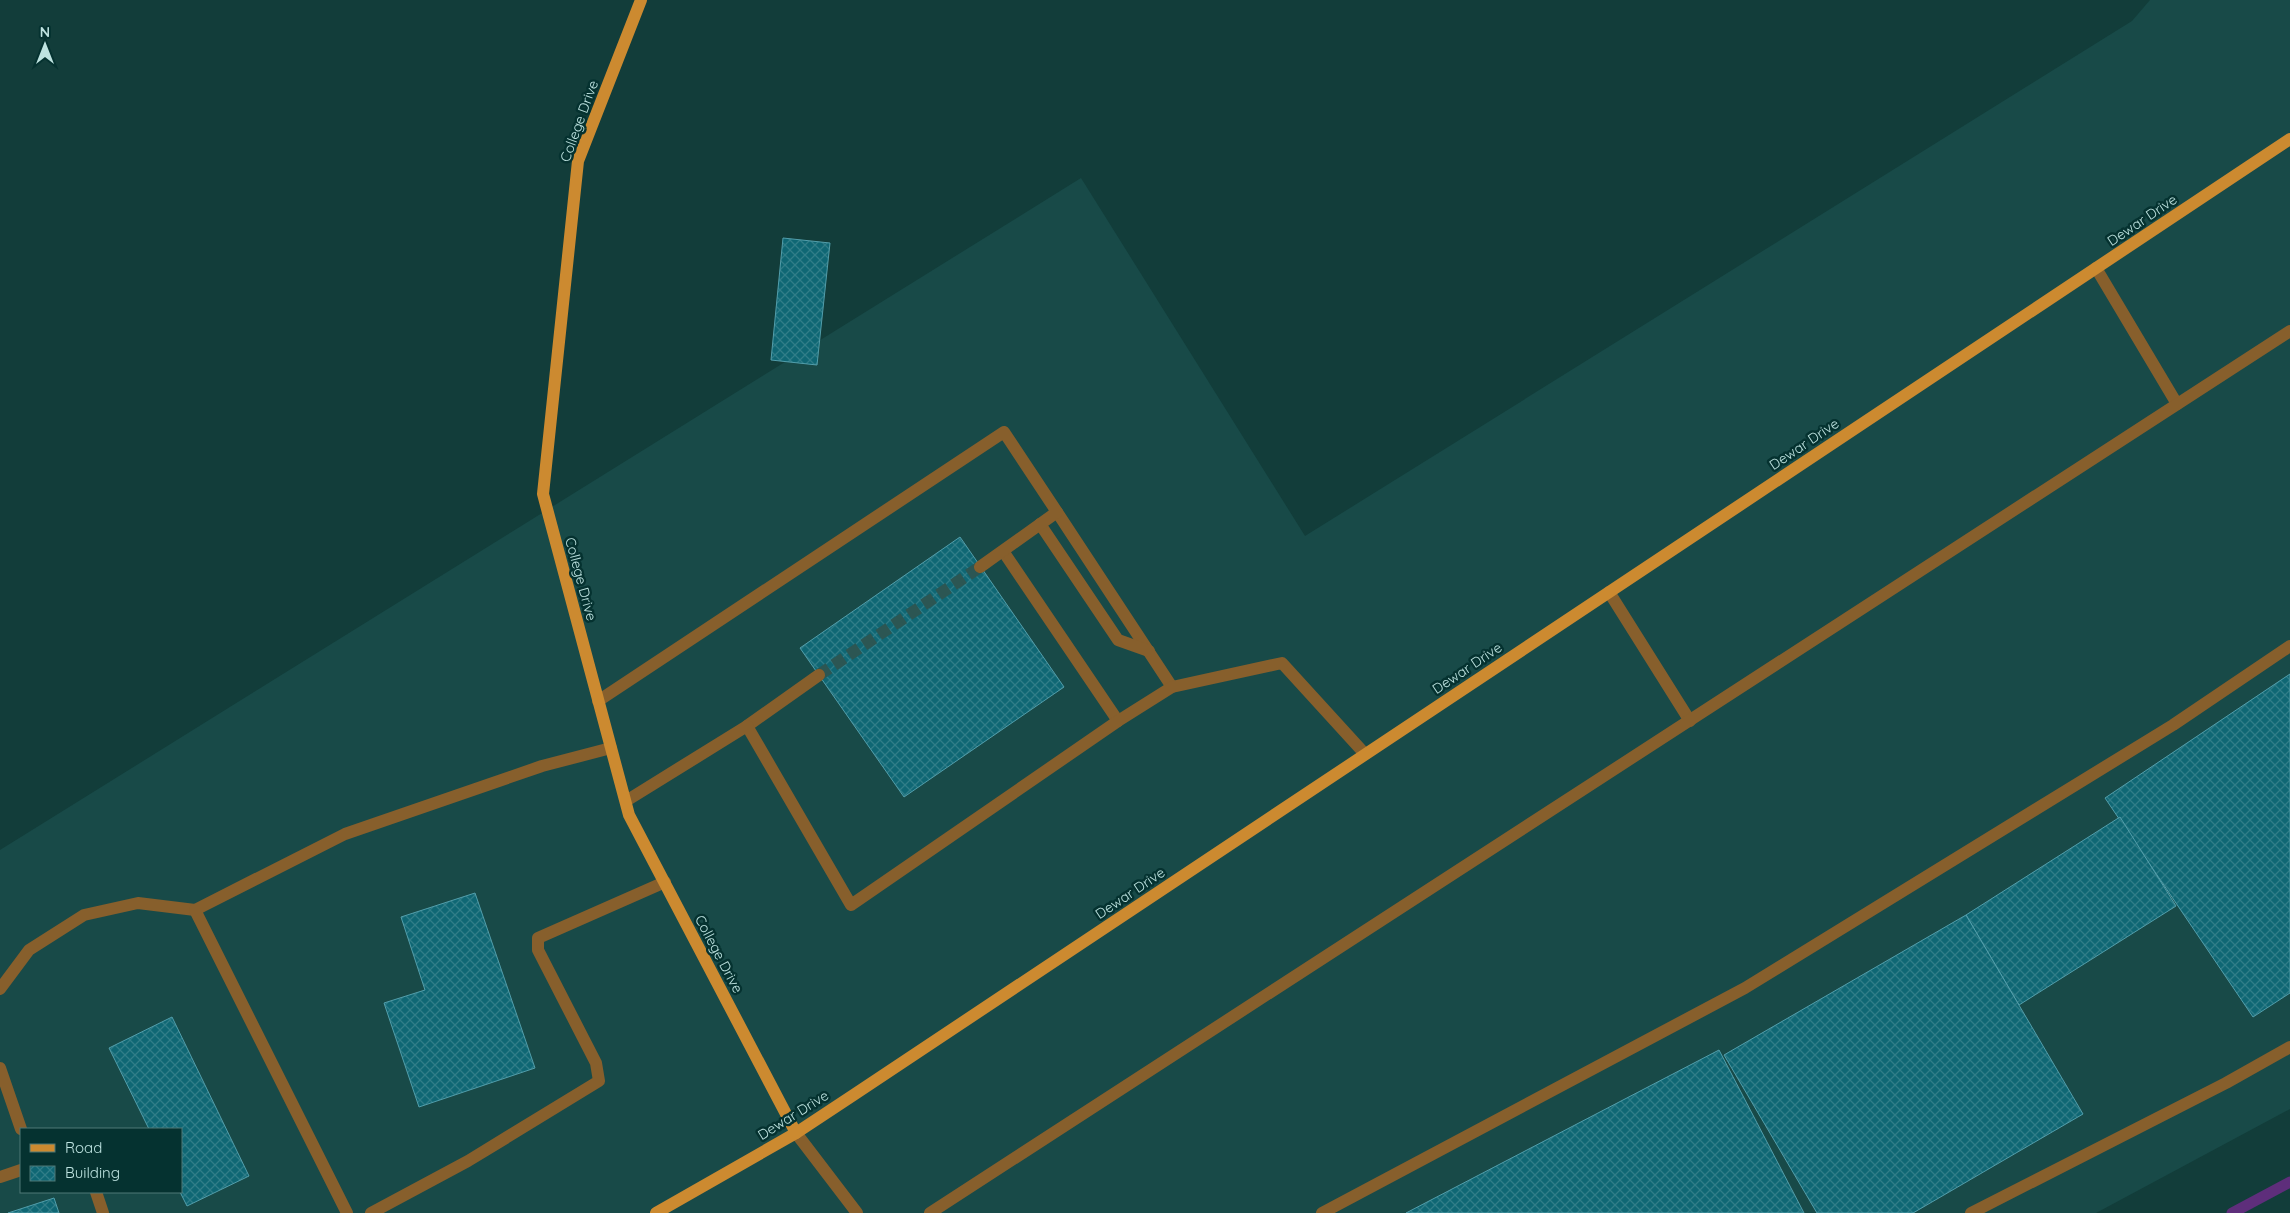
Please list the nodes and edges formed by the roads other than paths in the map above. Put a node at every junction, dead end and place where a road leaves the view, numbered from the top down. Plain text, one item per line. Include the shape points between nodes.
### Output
1 (641, 0) edge
2 (2290, 139) edge
3 (2096, 268) junction
4 (2290, 331) edge
5 (2177, 404) junction
6 (1057, 512) junction
7 (1040, 524) junction
8 (1003, 551) junction
9 (980, 567) tunnel mouth
10 (1609, 592) junction
11 (2290, 646) edge
12 (1149, 651) junction
13 (819, 675) tunnel mouth
14 (1172, 687) junction
15 (598, 701) junction
16 (1690, 721) junction
17 (1118, 722) junction
18 (747, 726) junction
19 (611, 748) junction
20 (1365, 754) junction
21 (626, 801) junction
22 (664, 882) junction
23 (195, 910) junction
24 (0, 989) edge
25 (2290, 1047) edge
26 (0, 1068) edge
27 (21, 1128) edge
28 (796, 1133) junction
29 (20, 1170) edge
30 (0, 1177) edge
31 (96, 1193) edge
32 (103, 1213) edge
33 (347, 1213) edge
34 (371, 1213) edge
35 (656, 1213) edge
36 (857, 1213) edge
37 (930, 1213) edge
38 (1322, 1213) edge
39 (1971, 1213) edge

1 - 15 main road, College Drive via 578,161 543,494
2 - 3 main road, Dewar Drive
3 - 5 street
3 - 10 main road, Dewar Drive
4 - 5 street
5 - 16 street
6 - 7 street
6 - 12 street
6 - 15 street via 1004,432
7 - 8 street
7 - 12 street via 1118,640
8 - 9 street
8 - 17 street
10 - 16 street
10 - 20 main road, Dewar Drive
11 - 38 street via 2173,725 1745,988
12 - 14 street
13 - 18 street
14 - 17 street
14 - 20 street via 1282,662
15 - 19 main road, College Drive
16 - 37 street
17 - 18 street via 851,905
18 - 21 street
19 - 21 main road, College Drive
19 - 23 street via 542,766 345,834
20 - 28 main road, Dewar Drive
21 - 22 main road, College Drive via 629,815
22 - 28 main road, College Drive
22 - 34 street via 538,938 538,950 596,1063 599,1081 468,1161
23 - 24 street via 138,903 84,915 29,950
23 - 33 street
25 - 39 street
26 - 27 street
28 - 35 main road, Dewar Drive
28 - 36 street
29 - 30 street
31 - 32 street

